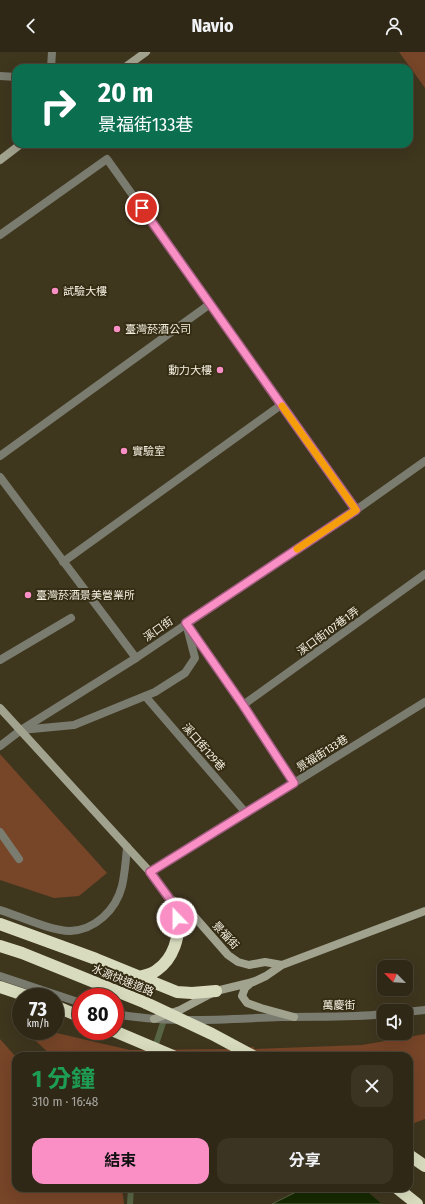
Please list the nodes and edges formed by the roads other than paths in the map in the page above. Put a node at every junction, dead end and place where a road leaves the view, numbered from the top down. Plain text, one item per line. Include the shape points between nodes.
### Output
1 (52, 52) edge
2 (146, 52) edge
3 (51, 64) edge
4 (130, 64) edge
5 (0, 76) edge
6 (12, 77) edge
7 (16, 148) edge
8 (0, 160) edge
9 (0, 235) edge
10 (210, 304) junction
11 (281, 405) junction
12 (0, 456) edge
13 (425, 461) edge
14 (0, 477) edge
15 (356, 510) junction
16 (63, 562) junction
17 (425, 574) edge
18 (71, 618) dead end
19 (186, 623) junction
20 (136, 658) junction
21 (0, 660) edge
22 (145, 696) junction
23 (425, 702) edge
24 (243, 705) junction
25 (0, 708) edge
26 (21, 730) junction
27 (0, 746) edge
28 (294, 783) junction
29 (246, 813) junction
30 (0, 832) edge
31 (127, 847) junction
32 (19, 858) dead end
33 (150, 872) junction
34 (172, 902) junction
35 (0, 910) edge
36 (425, 911) edge
37 (0, 924) edge
38 (0, 946) edge
39 (282, 965) junction
40 (0, 976) edge
41 (140, 977) junction
42 (253, 982) junction
43 (0, 987) edge
44 (216, 990) junction
45 (12, 991) edge
46 (72, 1000) edge
47 (425, 1010) edge
48 (413, 1011) edge
49 (124, 1015) edge
50 (377, 1015) edge
51 (294, 1016) junction
52 (154, 1020) junction
53 (124, 1035) edge
54 (164, 1052) edge
55 (246, 1052) edge
56 (413, 1157) edge
57 (425, 1166) edge
58 (402, 1192) edge
59 (416, 1204) edge

1 - 3 street
2 - 4 street
5 - 6 street
7 - 8 street
9 - 10 street via 108,159
10 - 11 street
10 - 12 street
11 - 15 street
11 - 16 street
13 - 15 street, 溪口街
14 - 16 street
15 - 19 street, 溪口街
16 - 20 street
17 - 24 street, 溪口街107巷1弄
18 - 21 street
19 - 20 street, 溪口街
19 - 22 street via 195,658 185,673
19 - 24 street
20 - 26 street, 溪口街
22 - 26 street via 74,725
22 - 29 street, 溪口街129巷
23 - 28 street, 景福街133巷
24 - 28 street
25 - 26 street, 景福街
26 - 27 street, 溪口街
26 - 31 street, 景福街
28 - 29 street, 景福街133巷
29 - 33 street, 景福街133巷
30 - 32 street
31 - 33 street, 景福街
31 - 35 street via 122,888 112,907 100,921 70,931 52,928
33 - 34 street, 景福街
34 - 39 street, 景福街 via 193,915 228,955 238,962 249,965 265,962
34 - 41 highway via 178,924 175,947 157,971
36 - 39 street, 景福街
37 - 41 highway
38 - 55 highway, 水源快速道路, bridge via 146,1003
39 - 42 street
40 - 46 street
41 - 44 highway via 177,992 192,994
42 - 44 street
42 - 51 street via 245,988 242,996 247,1003
43 - 45 highway
44 - 52 street via 180,1010
47 - 48 street
49 - 52 street, 萬慶街
50 - 51 street, 萬慶街
51 - 52 street, 萬慶街
53 - 54 highway
56 - 57 highway
58 - 59 highway

